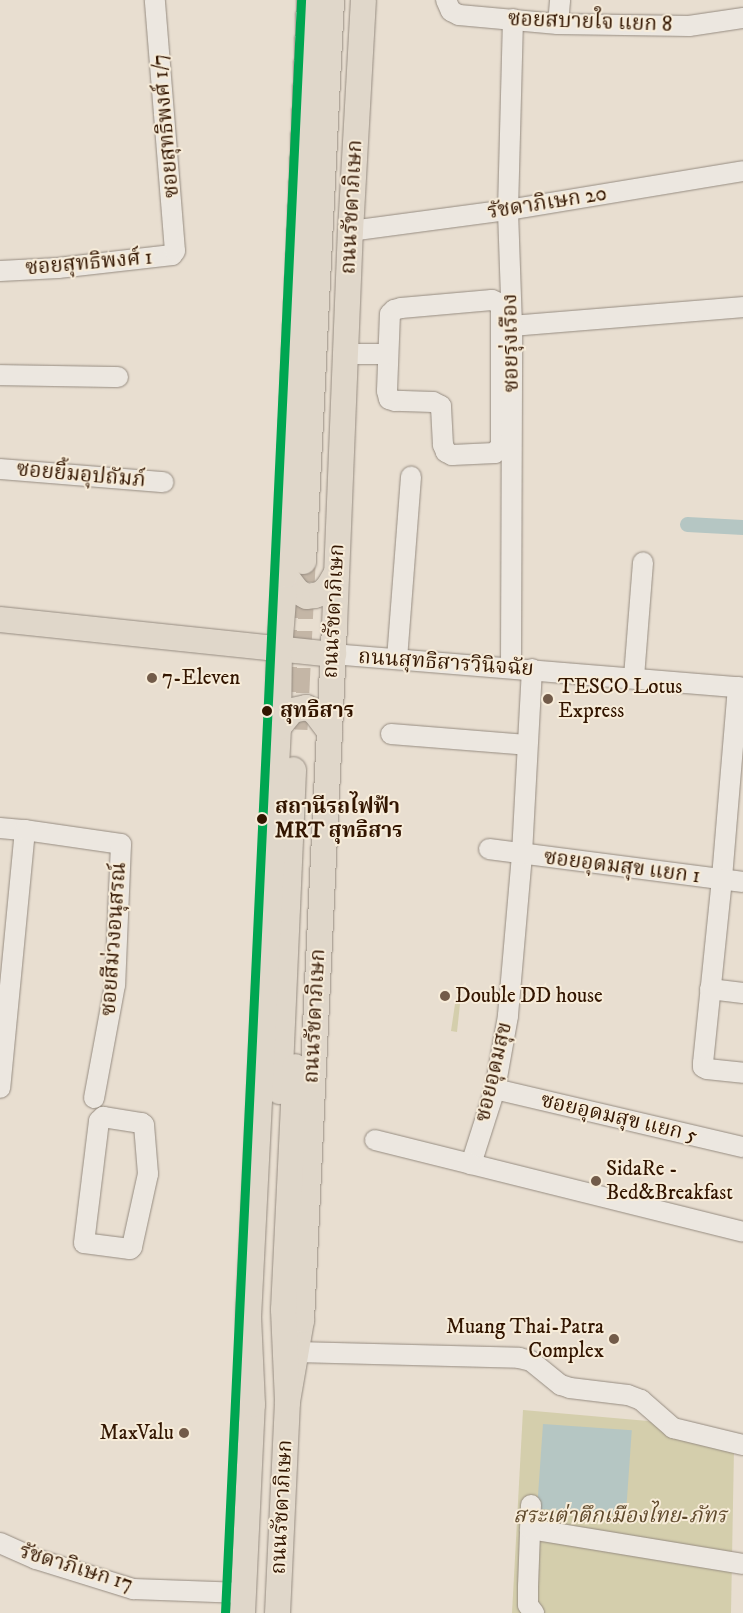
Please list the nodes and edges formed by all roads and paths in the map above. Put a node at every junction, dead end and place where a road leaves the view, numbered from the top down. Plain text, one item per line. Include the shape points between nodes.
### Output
1 (155, 0) edge
2 (309, 0) edge
3 (331, 0) edge
4 (345, 0) edge
5 (363, 0) edge
6 (446, 0) edge
7 (560, 0) edge
8 (743, 18) edge
9 (512, 19) junction
10 (558, 24) junction
11 (743, 171) edge
12 (508, 210) junction
13 (350, 231) junction
14 (175, 251) joint
15 (0, 271) edge
16 (743, 307) edge
17 (512, 326) junction
18 (345, 354) junction
19 (388, 354) junction
20 (0, 375) edge
21 (118, 377) dead end
22 (0, 468) edge
23 (411, 478) dead end
24 (163, 482) dead end
25 (643, 562) dead end
26 (311, 571) junction
27 (0, 619) edge
28 (279, 649) junction
29 (333, 654) junction
30 (397, 659) junction
31 (511, 667) junction
32 (532, 670) junction
33 (634, 677) junction
34 (740, 688) edge
35 (303, 730) junction
36 (391, 734) dead end
37 (527, 745) junction
38 (0, 828) edge
39 (25, 830) junction
40 (489, 849) dead end
41 (522, 855) junction
42 (722, 879) junction
43 (743, 882) edge
44 (710, 989) junction
45 (743, 993) edge
46 (743, 1073) edge
47 (0, 1088) edge
48 (495, 1089) junction
49 (94, 1098) dead end
50 (375, 1140) dead end
51 (743, 1147) edge
52 (470, 1164) junction
53 (153, 1174) joint
54 (743, 1232) edge
55 (296, 1352) junction
56 (287, 1401) junction
57 (743, 1445) edge
58 (531, 1506) dead end
59 (530, 1528) junction
60 (0, 1543) edge
61 (743, 1564) edge
62 (243, 1603) edge
63 (277, 1613) edge
64 (534, 1613) edge

1 - 14 street, ซอยสุทธิพงศ์ 1/7
2 - 26 main road, ถนนรัชดาภิเษก
3 - 26 main road, ถนนรัชดาภิเษก
4 - 26 main road, ถนนรัชดาภิเษก
5 - 13 main road, ถนนรัชดาภิเษก
6 - 9 street, ซอยสบายใจ แยก 8 via 451,12 459,15
7 - 10 street
8 - 10 street, ซอยสบายใจ แยก 8 via 689,26
9 - 10 street, ซอยสบายใจ แยก 8
9 - 12 street, ซอยรุ่งเรือง
11 - 12 street, รัชดาภิเษก 20
12 - 13 street, รัชดาภิเษก 20
12 - 17 street, ซอยรุ่งเรือง
13 - 18 main road, ถนนรัชดาภิเษก
14 - 15 street, ซอยสุทธิพงศ์ 1 via 172,255 77,266
16 - 17 street
17 - 31 street, ซอยรุ่งเรือง
18 - 19 street
18 - 26 main road, ถนนรัชดาภิเษก
19 - 19 street via 390,314 394,310 492,300 501,304 499,450 495,453 452,455 446,452 440,406 434,402 389,399
20 - 21 street
22 - 24 street, ซอยยิ้มอุปถัมภ์
23 - 30 street
25 - 33 street
26 - 28 main road, ถนนรัชดาภิเษก
26 - 29 main road, ถนนรัชดาภิเษก
27 - 28 main road, ถนนสุทธิสารวินิจฉัย
28 - 29 main road, ถนนสุทธิสารวินิจฉัย
28 - 35 main road, ถนนรัชดาภิเษก
29 - 30 street, ถนนสุทธิสารวินิจฉัย
29 - 35 main road, ถนนรัชดาภิเษก
30 - 31 street, ถนนสุทธิสารวินิจฉัย
31 - 32 street, ถนนสุทธิสารวินิจฉัย
32 - 33 street, ถนนสุทธิสารวินิจฉัย
32 - 37 street, ซอยอุดมสุข
33 - 34 street, ถนนสุทธิสารวินิจฉัย
34 - 42 street
35 - 55 main road, ถนนรัชดาภิเษก via 301,1320
35 - 56 main road, ถนนรัชดาภิเษก via 283,1310
35 - 62 main road, ถนนรัชดาภิเษก via 248,1317 252,1404
36 - 37 street
37 - 41 street, ซอยอุดมสุข
38 - 39 street, ซอยสีม่วงอนุสรณ์
39 - 47 street
39 - 49 street, ซอยสีม่วงอนุสรณ์ via 121,844 115,985
40 - 41 street, ซอยอุดมสุข แยก 1
41 - 42 street, ซอยอุดมสุข แยก 1
41 - 48 street, ซอยอุดมสุข via 508,1016
42 - 43 street, ซอยอุดมสุข แยก 1
42 - 44 street
44 - 45 street
44 - 46 street via 703,1067
48 - 51 street, ซอยอุดมสุข แยก 5
48 - 52 street, ซอยอุดมสุข
50 - 52 street
52 - 54 street
53 - 53 street via 143,1124 100,1118 85,1244 131,1248
55 - 56 main road, ถนนรัชดาภิเษก
55 - 57 street via 531,1360 561,1385 628,1395 641,1400 673,1428
56 - 63 main road, ถนนรัชดาภิเษก
58 - 59 street
59 - 61 street
59 - 64 street via 528,1605
60 - 62 street, รัชดาภิเษก 17 via 36,1559 133,1589

